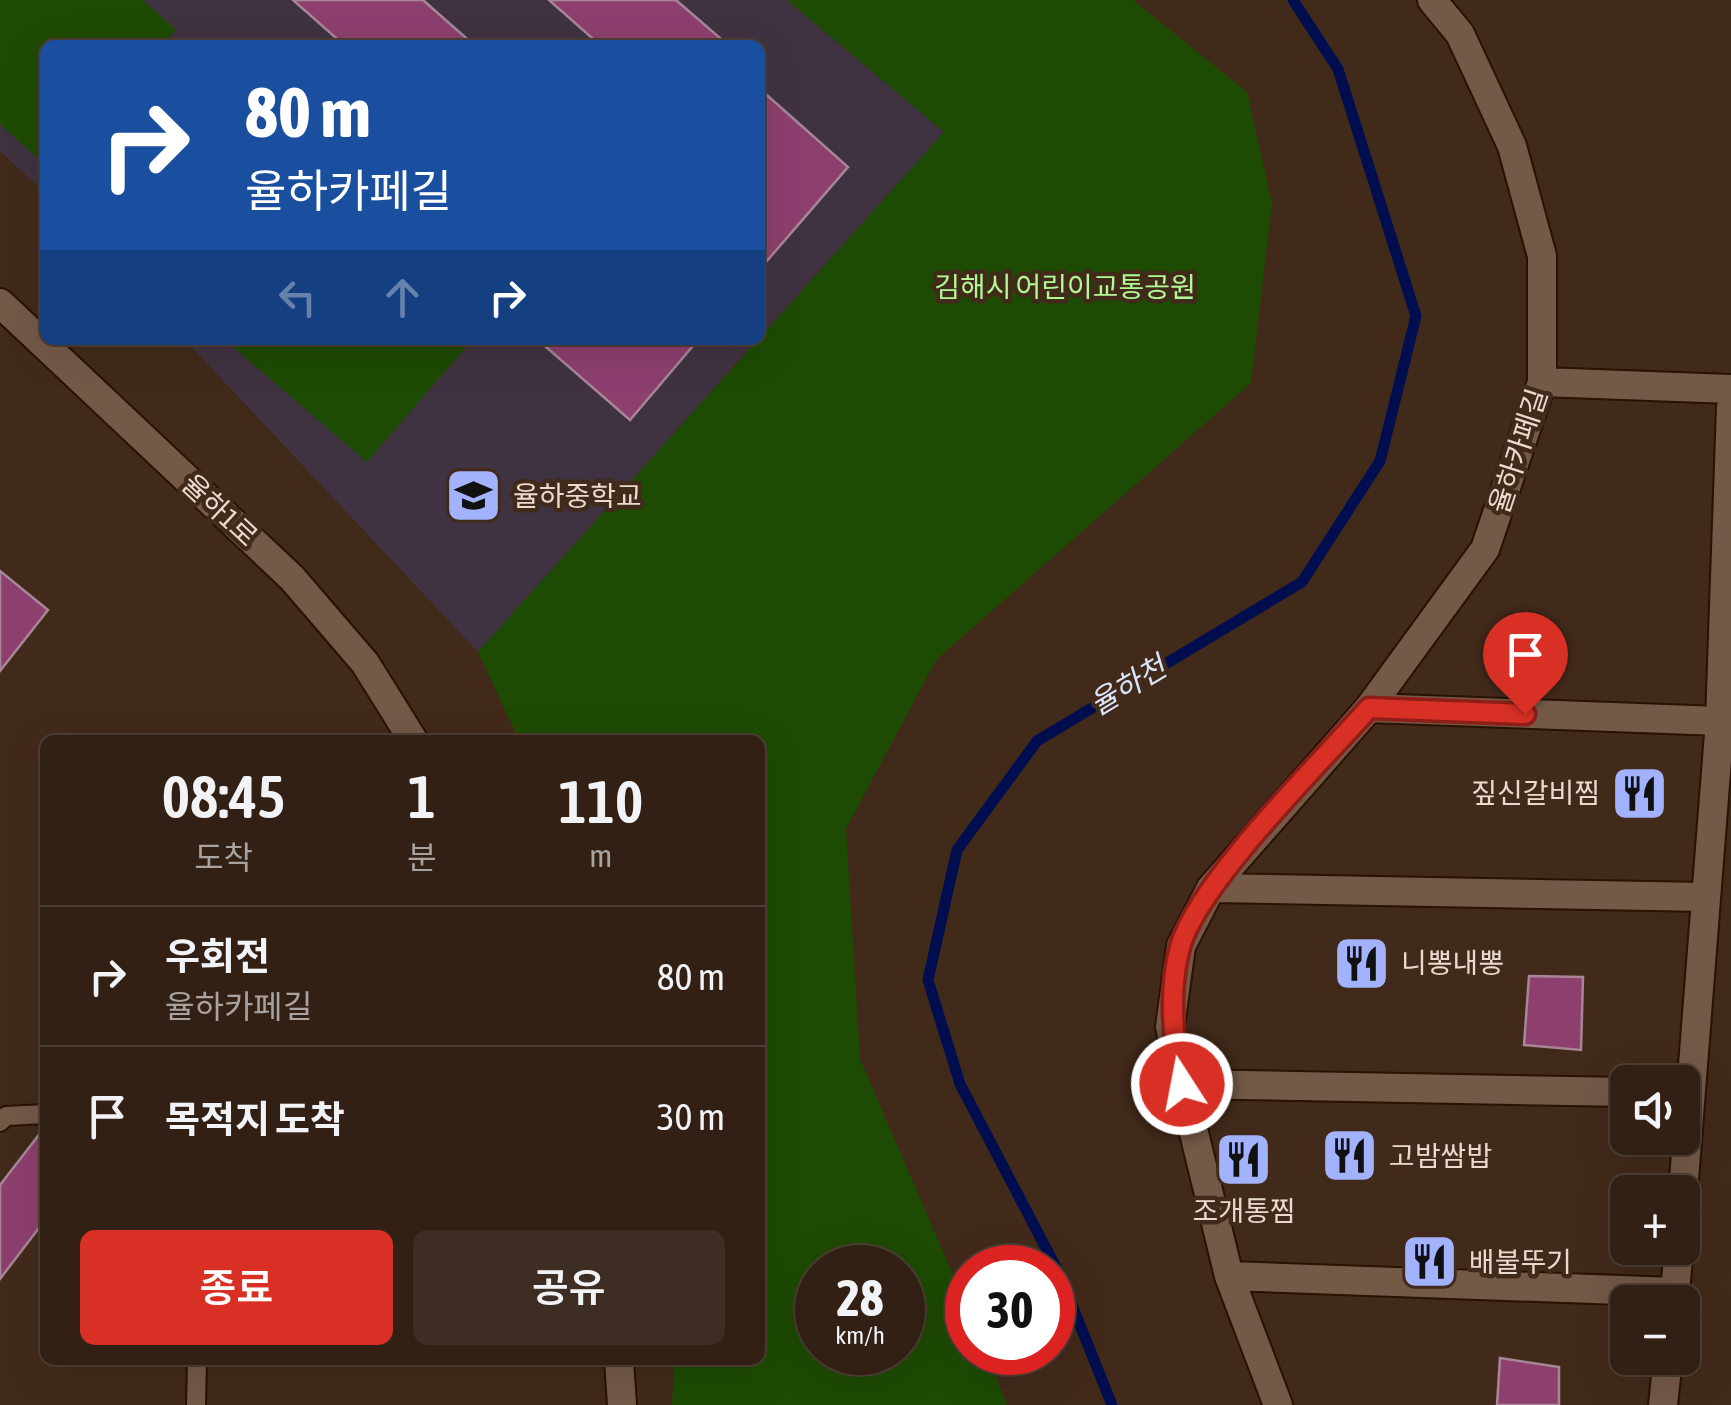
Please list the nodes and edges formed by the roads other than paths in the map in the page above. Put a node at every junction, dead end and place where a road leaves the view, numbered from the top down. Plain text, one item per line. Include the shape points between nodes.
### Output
1 (1432, 0) edge
2 (0, 303) edge
3 (40, 341) edge
4 (45, 345) edge
5 (1542, 382) junction
6 (1731, 389) edge
7 (1731, 407) edge
8 (1369, 708) junction
9 (1720, 721) junction
10 (410, 735) edge
11 (1211, 888) junction
12 (1706, 898) junction
13 (1690, 1065) edge
14 (1182, 1084) junction
15 (1610, 1092) edge
16 (40, 1114) edge
17 (0, 1122) edge
18 (1229, 1276) junction
19 (1610, 1294) edge
20 (197, 1365) edge
21 (620, 1365) edge
22 (1666, 1375) edge
23 (196, 1405) edge
24 (622, 1405) edge
25 (1278, 1405) edge
26 (1663, 1405) edge

1 - 5 street, 율하카페길 via 1460,34 1512,146 1542,256
2 - 3 street, 율하1로
4 - 10 street, 율하1로 via 292,578 364,663
5 - 6 street
5 - 8 street, 율하카페길 via 1485,549
7 - 9 street
8 - 9 street
8 - 11 street, 율하카페길
9 - 12 street
11 - 12 street
11 - 14 street, 율하카페길 via 1180,946 1170,1026
12 - 13 street
14 - 15 street
14 - 18 street, 율하카페길
16 - 17 lane
18 - 19 street
18 - 25 street, 율하카페길
20 - 23 lane
21 - 24 street
22 - 26 street

